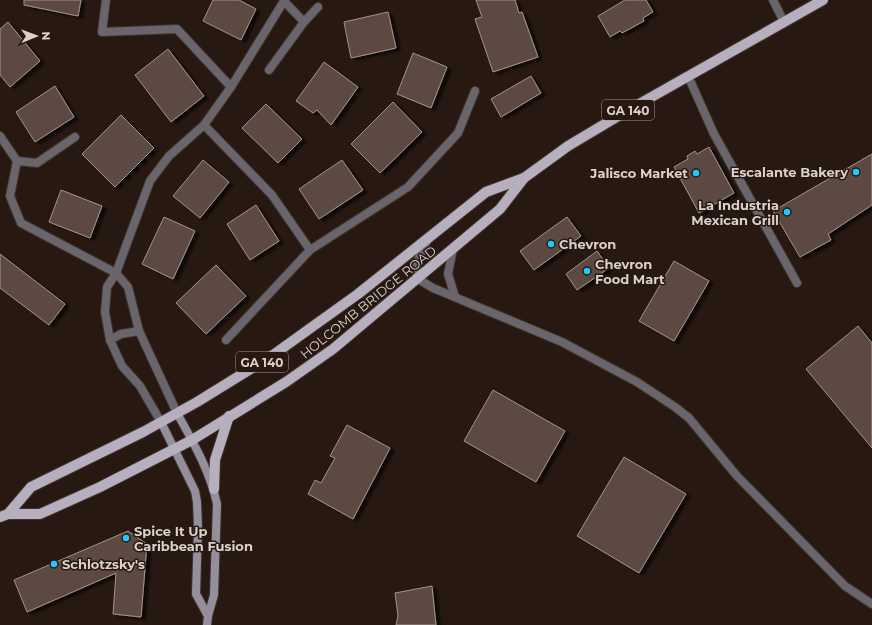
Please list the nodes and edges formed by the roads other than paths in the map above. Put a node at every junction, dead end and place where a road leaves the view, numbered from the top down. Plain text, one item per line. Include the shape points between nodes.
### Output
1 (106, 0) edge
2 (285, 0) edge
3 (773, 0) edge
4 (823, 0) edge
5 (318, 7) dead end
6 (304, 22) junction
7 (784, 22) junction
8 (269, 70) dead end
9 (688, 76) junction
10 (231, 87) junction
11 (475, 91) dead end
12 (204, 125) junction
13 (0, 136) edge
14 (74, 137) dead end
15 (18, 161) junction
16 (524, 178) junction
17 (428, 239) junction
18 (453, 249) junction
19 (310, 250) junction
20 (116, 273) junction
21 (418, 279) junction
22 (798, 283) dead end
23 (455, 297) junction
24 (139, 331) junction
25 (110, 340) junction
26 (226, 340) dead end
27 (178, 412) junction
28 (229, 416) junction
29 (161, 422) junction
30 (192, 440) junction
31 (175, 448) junction
32 (214, 489) junction
33 (4, 516) edge
34 (872, 604) edge
35 (208, 616) junction
36 (207, 625) edge

1 - 10 street via 102,32 177,29
2 - 6 street
2 - 10 street
3 - 7 street
4 - 7 main road, HOLCOMB BRIDGE ROAD / GA 140
5 - 6 street
6 - 8 street
7 - 9 main road, HOLCOMB BRIDGE ROAD / GA 140
9 - 16 main road, HOLCOMB BRIDGE ROAD / GA 140 via 568,146
9 - 22 street via 714,134
10 - 12 street
11 - 19 street via 458,133 408,187
12 - 19 street via 272,194
12 - 20 street via 169,156 150,181
13 - 15 street
14 - 15 street via 37,163
15 - 20 street via 10,196 21,223
16 - 17 main road, HOLCOMB BRIDGE ROAD / GA 140 via 486,192
16 - 18 main road, HOLCOMB BRIDGE ROAD / GA 140 via 500,209
17 - 21 street via 417,262
17 - 27 main road, HOLCOMB BRIDGE ROAD / GA 140 via 312,329
18 - 21 main road, HOLCOMB BRIDGE ROAD / GA 140
18 - 23 street via 448,274
19 - 26 street
20 - 24 street via 128,287
20 - 25 street via 107,288 105,312
21 - 23 street
21 - 28 main road, HOLCOMB BRIDGE ROAD / GA 140 via 333,349 286,382
23 - 34 street via 562,342 595,359 637,382 689,418 737,476 845,586
24 - 25 street via 121,334
24 - 27 street
25 - 29 street via 122,366 140,386
27 - 29 main road, HOLCOMB BRIDGE ROAD / GA 140
27 - 30 main road
28 - 30 main road, HOLCOMB BRIDGE ROAD / GA 140
28 - 32 main road via 215,460
29 - 31 main road
29 - 33 main road, HOLCOMB BRIDGE ROAD / GA 140 via 31,487
30 - 31 main road, GA 140
30 - 32 main road
31 - 33 main road, GA 140 via 100,487 40,514
31 - 35 main road via 195,491 198,528 196,594
32 - 35 main road via 218,519 214,595
35 - 36 main road

